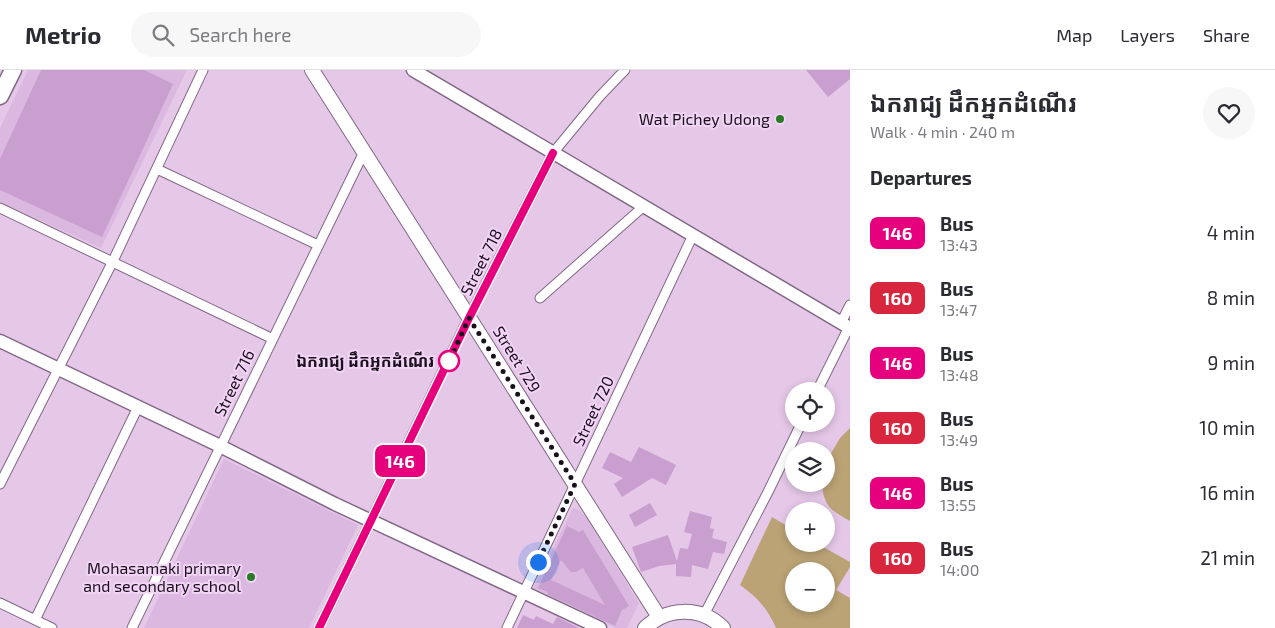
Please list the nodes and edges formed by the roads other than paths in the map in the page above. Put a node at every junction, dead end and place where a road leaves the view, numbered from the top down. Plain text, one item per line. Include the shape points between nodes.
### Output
1 (13, 70) edge
2 (203, 70) edge
3 (312, 70) edge
4 (413, 70) edge
5 (625, 70) edge
6 (0, 96) edge
7 (364, 152) junction
8 (553, 153) junction
9 (156, 169) junction
10 (644, 206) junction
11 (0, 208) edge
12 (693, 235) junction
13 (318, 245) junction
14 (112, 261) junction
15 (540, 298) dead end
16 (850, 304) edge
17 (469, 318) junction
18 (847, 326) edge
19 (273, 338) junction
20 (0, 341) edge
21 (58, 369) junction
22 (821, 382) edge
23 (138, 407) junction
24 (797, 432) edge
25 (220, 446) junction
26 (0, 484) edge
27 (575, 484) junction
28 (372, 521) junction
29 (524, 593) junction
30 (0, 603) edge
31 (704, 615) junction
32 (659, 617) junction
33 (35, 620) junction
34 (52, 628) edge
35 (132, 628) edge
36 (319, 628) edge
37 (508, 628) edge
38 (600, 628) edge
39 (645, 628) edge
40 (723, 628) edge

1 - 6 highway
2 - 9 street
3 - 7 main road, Street 729
4 - 8 street
5 - 8 street, Street 718
7 - 13 street, Street 716
7 - 17 main road, Street 729
8 - 10 street
8 - 17 street, Street 718
9 - 13 street
9 - 14 street
10 - 12 street
10 - 15 street
11 - 14 street
12 - 18 street
12 - 27 street, Street 720
13 - 19 street, Street 716
14 - 19 street
14 - 21 street
16 - 18 street
17 - 27 main road, Street 729
17 - 28 street, Street 718
18 - 22 street
19 - 25 street, Street 716
20 - 21 street
21 - 23 street
21 - 26 street
23 - 25 street
23 - 33 street
24 - 31 street
25 - 28 street
25 - 35 street, Street 716
27 - 29 street, Street 720
27 - 32 main road, Street 729
28 - 29 street
28 - 36 street, Street 718
29 - 37 street, Street 720
29 - 38 street
30 - 33 street
31 - 32 main road via 682,612
31 - 40 main road
32 - 39 main road
33 - 34 street

